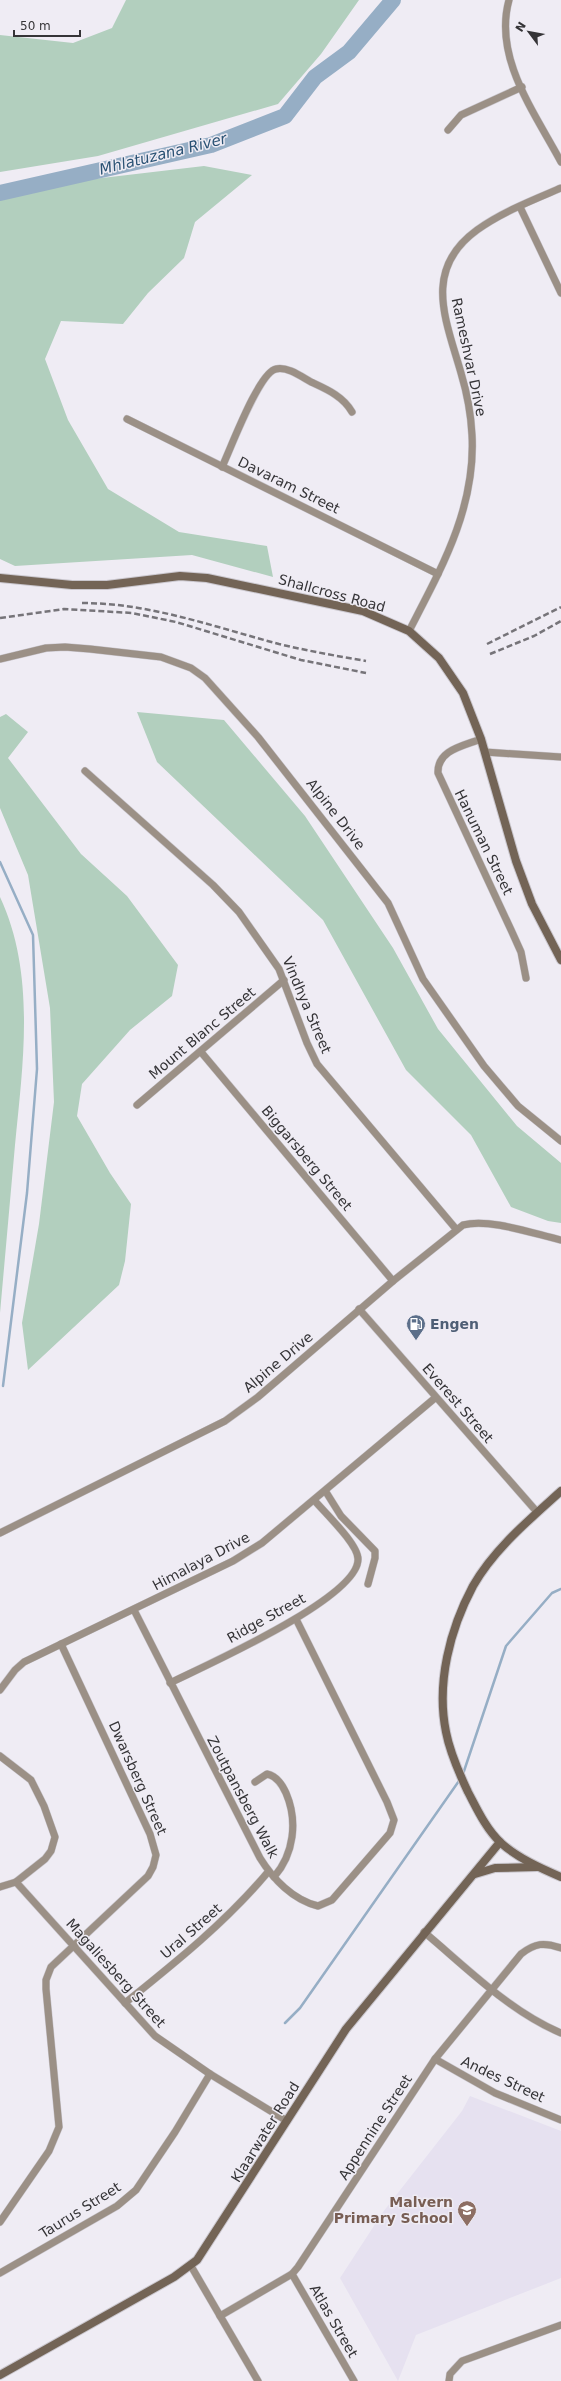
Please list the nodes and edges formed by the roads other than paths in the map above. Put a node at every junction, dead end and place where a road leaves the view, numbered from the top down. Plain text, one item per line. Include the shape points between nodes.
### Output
1 (509, 0) edge
2 (522, 87) junction
3 (448, 130) dead end
4 (561, 162) edge
5 (561, 188) edge
6 (520, 207) junction
7 (561, 293) edge
8 (352, 412) dead end
9 (127, 419) dead end
10 (222, 467) junction
11 (438, 574) junction
12 (0, 578) edge
13 (409, 631) junction
14 (0, 659) edge
15 (481, 740) junction
16 (485, 752) junction
17 (561, 757) edge
18 (85, 771) dead end
19 (561, 960) edge
20 (526, 978) dead end
21 (284, 980) junction
22 (201, 1052) junction
23 (137, 1105) dead end
24 (561, 1141) edge
25 (456, 1229) junction
26 (561, 1240) edge
27 (392, 1281) junction
28 (360, 1309) junction
29 (436, 1398) junction
30 (561, 1491) edge
31 (326, 1492) junction
32 (315, 1501) junction
33 (537, 1512) junction
34 (0, 1533) edge
35 (368, 1584) dead end
36 (134, 1610) junction
37 (296, 1619) junction
38 (61, 1644) junction
39 (170, 1684) junction
40 (0, 1690) edge
41 (0, 1756) edge
42 (256, 1782) dead end
43 (500, 1842) junction
44 (540, 1867) junction
45 (271, 1874) junction
46 (473, 1875) junction
47 (561, 1877) edge
48 (16, 1882) junction
49 (0, 1887) edge
50 (424, 1932) junction
51 (74, 1944) junction
52 (561, 1948) edge
53 (492, 1989) junction
54 (125, 2003) junction
55 (561, 2033) edge
56 (435, 2059) junction
57 (210, 2074) junction
58 (561, 2120) edge
59 (287, 2121) junction
60 (0, 2222) edge
61 (191, 2266) junction
62 (0, 2273) edge
63 (292, 2274) junction
64 (220, 2316) junction
65 (561, 2325) edge
66 (0, 2375) edge
67 (258, 2381) edge
68 (354, 2381) edge
69 (449, 2381) edge

1 - 2 street via 505,35 512,66
2 - 3 street via 471,109 456,119
2 - 4 street
5 - 6 street, Rameshvar Drive
6 - 7 street
6 - 11 street, Rameshvar Drive via 478,229 464,241 454,254 443,281 443,308 468,400 472,436 471,466 464,509
8 - 10 street via 348,404 327,390 286,370 275,369 269,372 258,388
9 - 10 street, Davaram Street
10 - 11 street, Davaram Street
11 - 13 street, Rameshvar Drive
12 - 13 street, Shallcross Road via 86,585 107,585 180,576 207,578 363,611
13 - 15 street, Shallcross Road via 439,658 454,677 469,706
14 - 24 street, Alpine Drive via 46,648 90,649 161,657 186,666 205,678 258,736 388,903 424,979 484,1066 518,1106
15 - 16 street, Shallcross Road
15 - 20 street, Hanuman Street via 444,755 440,760 438,773 521,952
16 - 17 street
16 - 19 street, Shallcross Road via 516,861 532,904
18 - 21 street, Vindhya Street via 227,899 274,958
21 - 22 street, Mount Blanc Street
21 - 25 street, Vindhya Street via 317,1064
22 - 23 street, Mount Blanc Street
22 - 27 street, Biggarsberg Street
25 - 26 street, Alpine Drive via 474,1222
25 - 27 street, Alpine Drive
27 - 28 street, Alpine Drive
28 - 29 street, Everest Street
28 - 34 street, Alpine Drive via 258,1397 226,1421
29 - 31 street, Himalaya Drive
29 - 33 street, Everest Street
30 - 33 street
31 - 32 street, Himalaya Drive
31 - 35 street via 341,1516 375,1551
32 - 36 street, Himalaya Drive via 248,1552
32 - 37 street, Ridge Street via 352,1545 357,1553 357,1565 350,1579
33 - 43 street via 504,1545 474,1586 452,1635 446,1662 443,1700 446,1732 452,1753 476,1807
36 - 38 street, Himalaya Drive
36 - 39 street, Zoutpansberg Walk
37 - 39 street, Ridge Street
37 - 45 street, Zoutpansberg Walk via 341,1705 394,1820 390,1833 383,1843 325,1905 318,1906 304,1901
38 - 40 street, Himalaya Drive via 24,1662
38 - 51 street, Dwarsberg Street via 150,1834 156,1855 153,1867 144,1882
39 - 45 street, Zoutpansberg Walk via 250,1841
41 - 48 street via 31,1780 55,1837 52,1850 45,1860
42 - 45 street, Ural Street via 266,1774 277,1779 284,1788 292,1810 293,1826 288,1854 282,1867
43 - 44 street
43 - 46 street, Klaarwater Road
44 - 46 street via 495,1868
44 - 47 street
45 - 54 street, Ural Street via 218,1926
46 - 50 street, Klaarwater Road
48 - 49 street
48 - 51 street, Magaliesberg Street
50 - 53 street
50 - 59 street, Klaarwater Road via 346,2029
51 - 54 street, Magaliesberg Street
51 - 60 street, Dwarsberg Street via 51,1967 46,1980 59,2114 58,2134 46,2157
52 - 53 street, Appennine Street via 538,1943 528,1948
53 - 55 street via 534,2021
53 - 56 street, Appennine Street
54 - 57 street, Magaliesberg Street via 155,2036
56 - 58 street, Andes Street via 495,2093
56 - 63 street, Appennine Street
57 - 59 street, Magaliesberg Street
57 - 62 street, Taurus Street via 176,2132 136,2190 117,2206
59 - 61 street, Klaarwater Road via 211,2242
61 - 64 street
61 - 66 street, Klaarwater Road
63 - 64 street, Appennine Street
63 - 68 street, Atlas Street
64 - 67 street
65 - 69 street via 462,2361 450,2374

